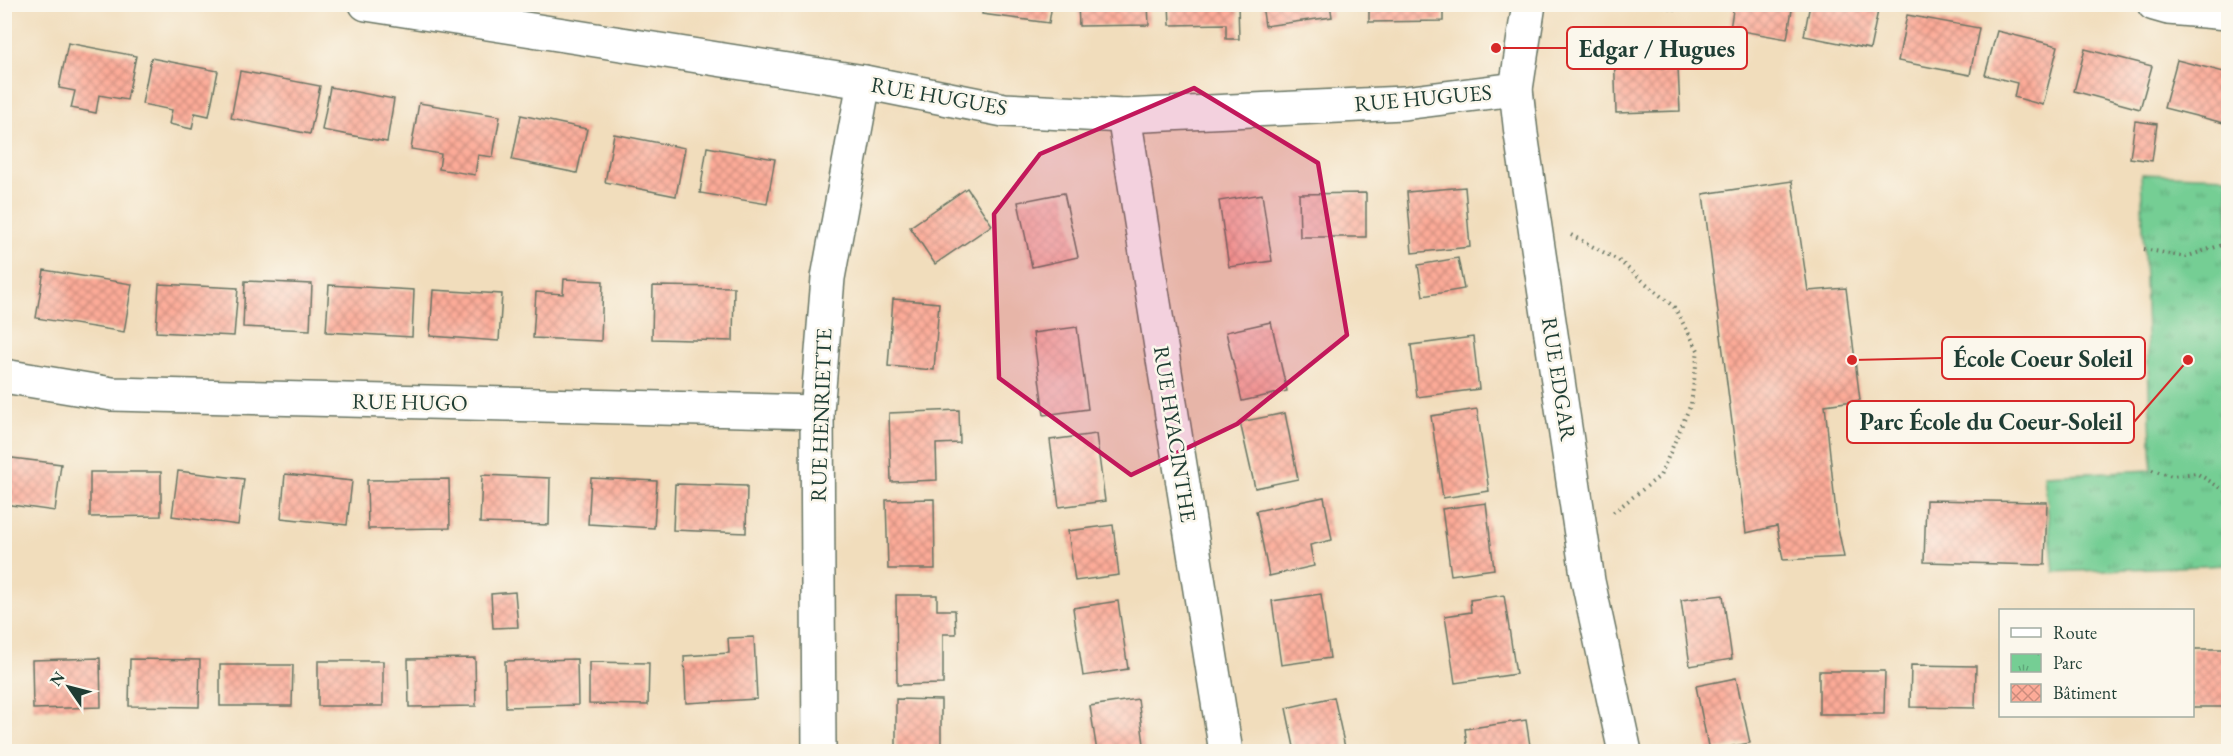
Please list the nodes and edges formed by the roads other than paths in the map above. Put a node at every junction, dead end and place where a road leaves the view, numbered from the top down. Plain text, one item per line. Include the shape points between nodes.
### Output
1 (366, 4) edge
2 (1529, 4) edge
3 (2154, 4) edge
4 (2229, 13) edge
5 (864, 82) junction
6 (1516, 89) junction
7 (1124, 116) junction
8 (4, 376) edge
9 (817, 412) junction
10 (819, 752) edge
11 (1226, 752) edge
12 (1625, 752) edge

1 - 5 street, RUE HUGUES
2 - 6 street, RUE EDGAR
3 - 4 street
5 - 7 street, RUE HUGUES via 1004,110
5 - 9 street, RUE HENRIETTE via 828,278
6 - 7 street, RUE HUGUES via 1404,103
6 - 12 street, RUE EDGAR via 1588,581
7 - 11 street, RUE HYACINTHE
8 - 9 street, RUE HUGO via 112,394
9 - 10 street, RUE HENRIETTE

